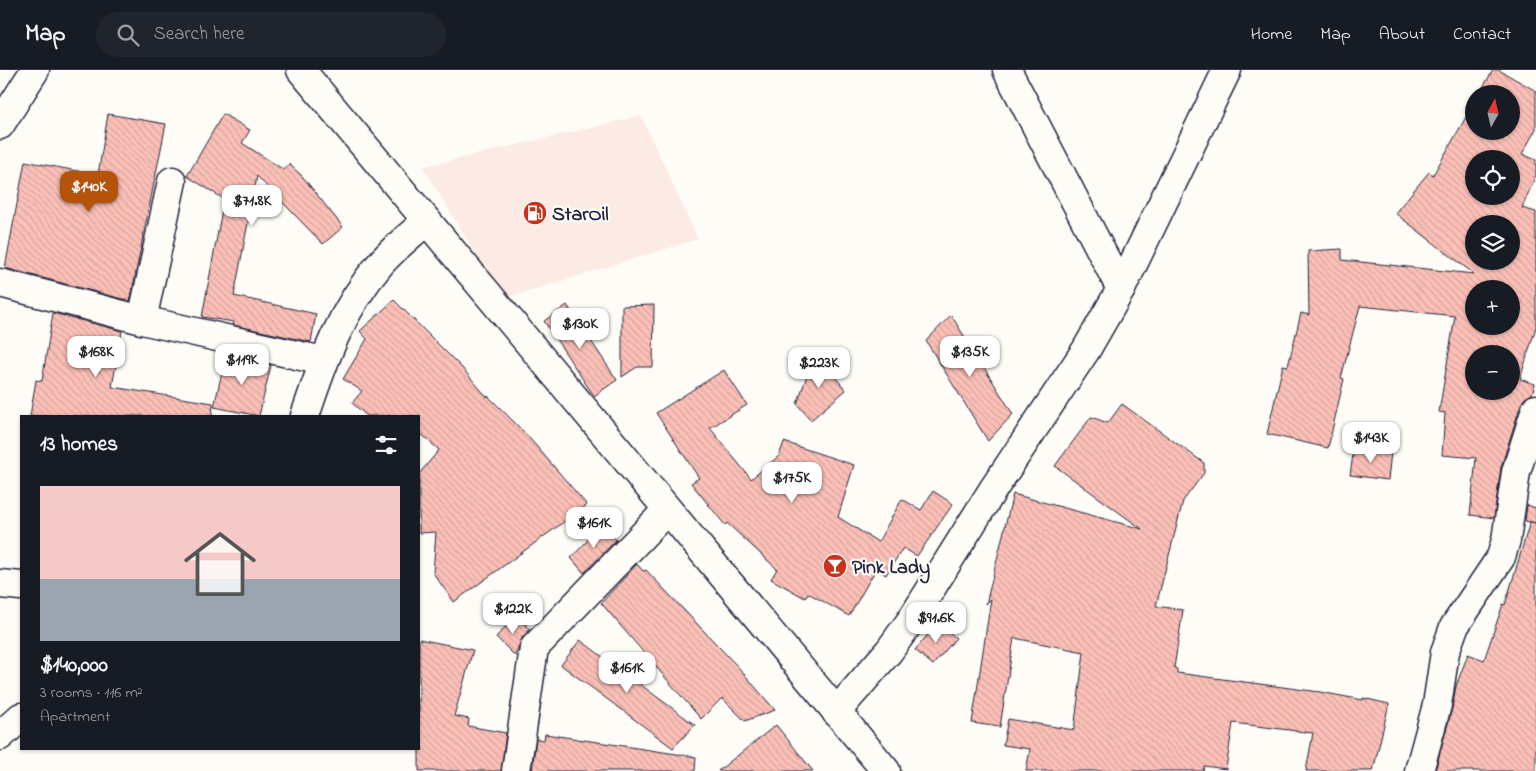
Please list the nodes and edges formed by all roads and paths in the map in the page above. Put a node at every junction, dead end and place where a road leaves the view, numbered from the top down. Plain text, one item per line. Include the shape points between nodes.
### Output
1 (35, 70) edge
2 (301, 70) edge
3 (1006, 70) edge
4 (1227, 70) edge
5 (0, 125) edge
6 (172, 181) dead end
7 (426, 221) junction
8 (0, 282) edge
9 (1121, 289) junction
10 (142, 320) junction
11 (323, 361) junction
12 (1536, 409) edge
13 (305, 415) edge
14 (667, 510) junction
15 (0, 584) edge
16 (20, 586) edge
17 (836, 712) junction
18 (20, 719) edge
19 (0, 736) edge
20 (516, 771) edge
21 (886, 771) edge
22 (1419, 771) edge

1 - 5 street
2 - 7 street
3 - 9 street
4 - 9 street
6 - 10 street
7 - 11 street via 382,262 354,298
7 - 14 street
8 - 10 street
9 - 17 street via 1086,350 912,619
10 - 11 street
11 - 13 street
12 - 22 street via 1516,472 1501,557 1454,627 1445,652 1437,705
14 - 17 street
14 - 20 street via 534,648
15 - 16 street
17 - 21 street
18 - 19 street

